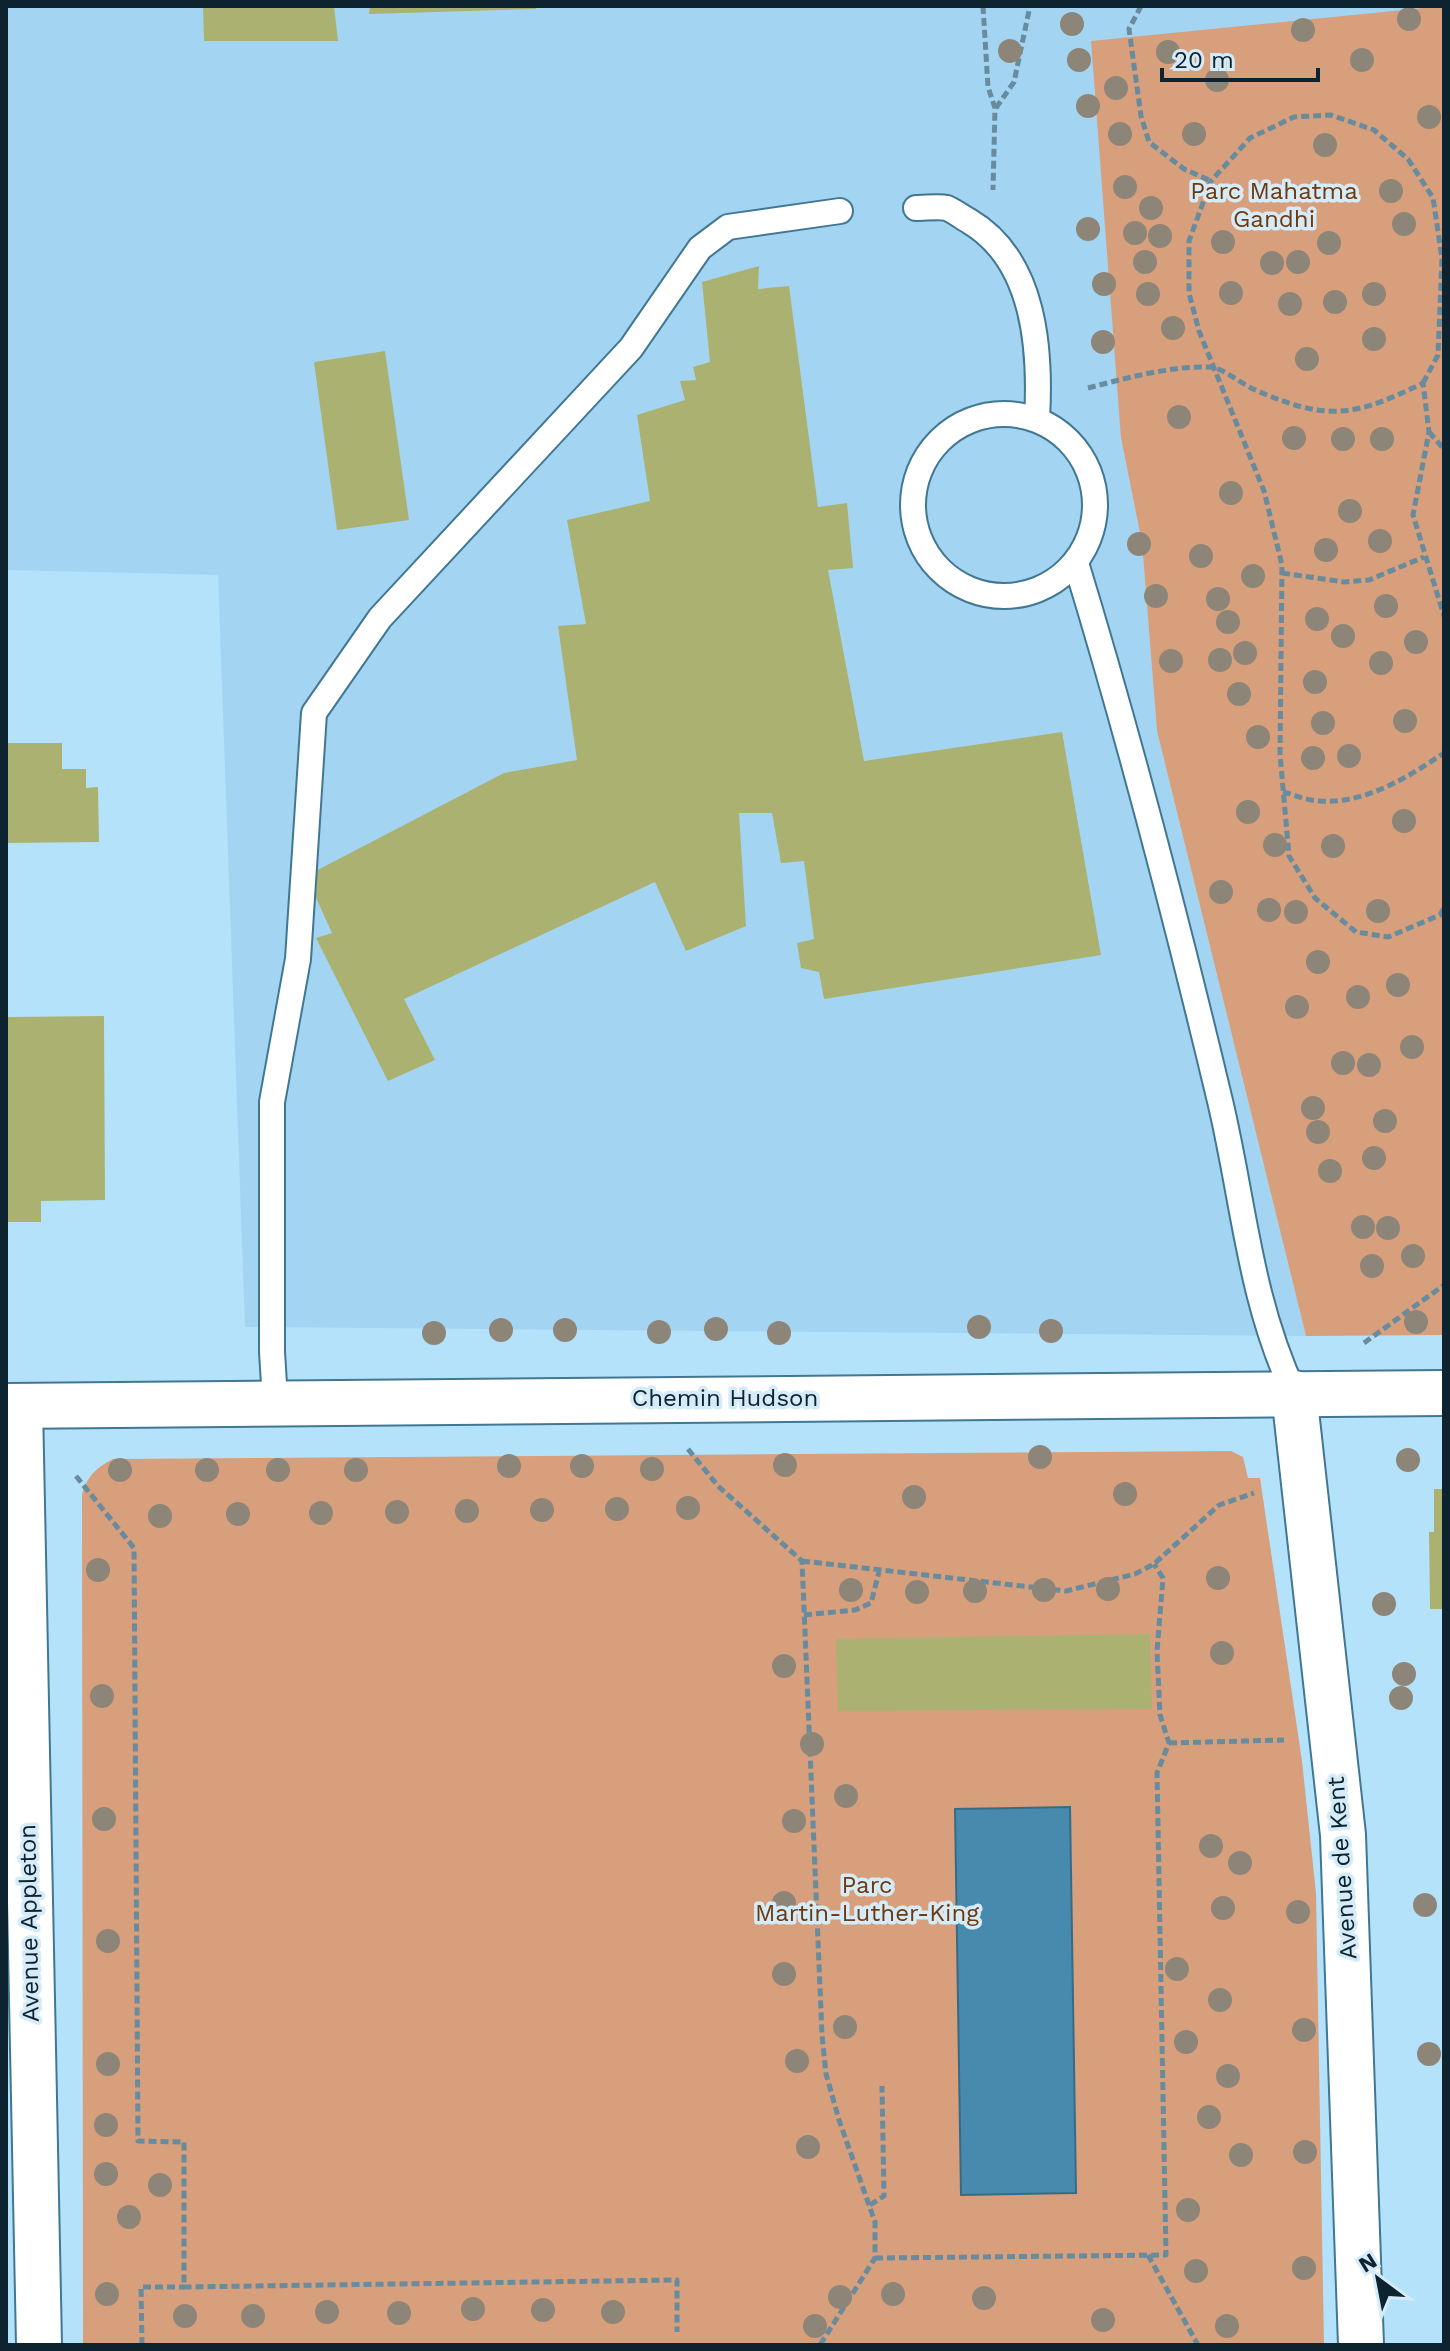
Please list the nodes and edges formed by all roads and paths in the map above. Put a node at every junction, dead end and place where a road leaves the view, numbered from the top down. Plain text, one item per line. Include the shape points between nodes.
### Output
1 (983, 6) edge
2 (1030, 6) edge
3 (1141, 6) edge
4 (995, 108) junction
5 (1211, 181) junction
6 (916, 208) dead end
7 (840, 211) dead end
8 (992, 235) junction
9 (1213, 367) junction
10 (1423, 383) junction
11 (1088, 388) dead end
12 (1037, 419) junction
13 (1429, 432) junction
14 (1444, 449) edge
15 (1424, 557) junction
16 (1076, 563) junction
17 (1282, 573) junction
18 (1444, 616) edge
19 (1444, 753) edge
20 (1283, 792) junction
21 (1444, 908) edge
22 (1444, 1285) edge
23 (1362, 1345) dead end
24 (1294, 1393) junction
25 (1444, 1393) edge
26 (275, 1400) junction
27 (13, 1406) edge
28 (687, 1448) dead end
29 (76, 1476) dead end
30 (1254, 1493) dead end
31 (802, 1561) junction
32 (1154, 1564) junction
33 (879, 1572) junction
34 (804, 1615) junction
35 (1287, 1740) dead end
36 (1169, 1743) junction
37 (882, 2086) dead end
38 (870, 2205) junction
39 (1148, 2255) junction
40 (875, 2258) junction
41 (184, 2287) junction
42 (677, 2332) dead end
43 (39, 2345) edge
44 (142, 2345) edge
45 (820, 2345) edge
46 (1198, 2345) edge
47 (1361, 2345) edge

1 - 4 path via 988,87
2 - 4 path via 1014,82
3 - 5 path via 1129,29 1149,142 1184,169
4 - 8 path
5 - 9 path via 1189,241 1189,293
5 - 10 path via 1250,138 1294,117 1331,115 1374,130 1408,159 1433,198 1442,258 1438,355
6 - 8 lane via 947,208
7 - 26 lane via 728,227 700,248 631,348 380,618 314,713 298,959 272,1102
8 - 12 lane via 1009,257 1030,310 1040,375
9 - 10 path via 1251,388 1329,414 1380,405
9 - 11 path via 1144,374
9 - 17 path via 1264,491
10 - 13 path
12 - 16 lane via 1072,443 1087,464 1095,489 1090,540
12 - 16 lane via 1009,414 979,417 952,430 931,450 917,476 912,505 917,532 929,558 948,578 973,592 1001,597 1030,594 1055,582
13 - 14 path
13 - 15 path via 1413,515
15 - 17 path via 1369,580
15 - 18 path
16 - 24 lane via 1221,1104 1271,1345
17 - 20 path
19 - 20 path via 1407,778 1358,797 1320,801
20 - 21 path via 1289,856 1315,898 1356,932 1388,937 1440,915
22 - 23 path
24 - 25 street, Chemin Hudson
24 - 26 street, Chemin Hudson
24 - 47 street, Avenue de Kent via 1343,1835
26 - 27 street, Chemin Hudson
27 - 43 street, Avenue Appleton
28 - 31 path via 718,1486
29 - 41 path via 134,1548 138,2141 184,2142
30 - 32 path via 1219,1505
31 - 33 path
31 - 34 path
32 - 33 path via 1066,1591
32 - 36 path via 1163,1578 1157,1651 1160,1715
33 - 34 path via 871,1603 855,1610
34 - 38 path via 826,2074
35 - 36 path
36 - 39 path via 1157,1773 1166,2255
37 - 38 path via 884,2196
38 - 40 path
39 - 40 path
39 - 46 path
40 - 45 path
41 - 42 path via 677,2280
41 - 44 path via 141,2287

